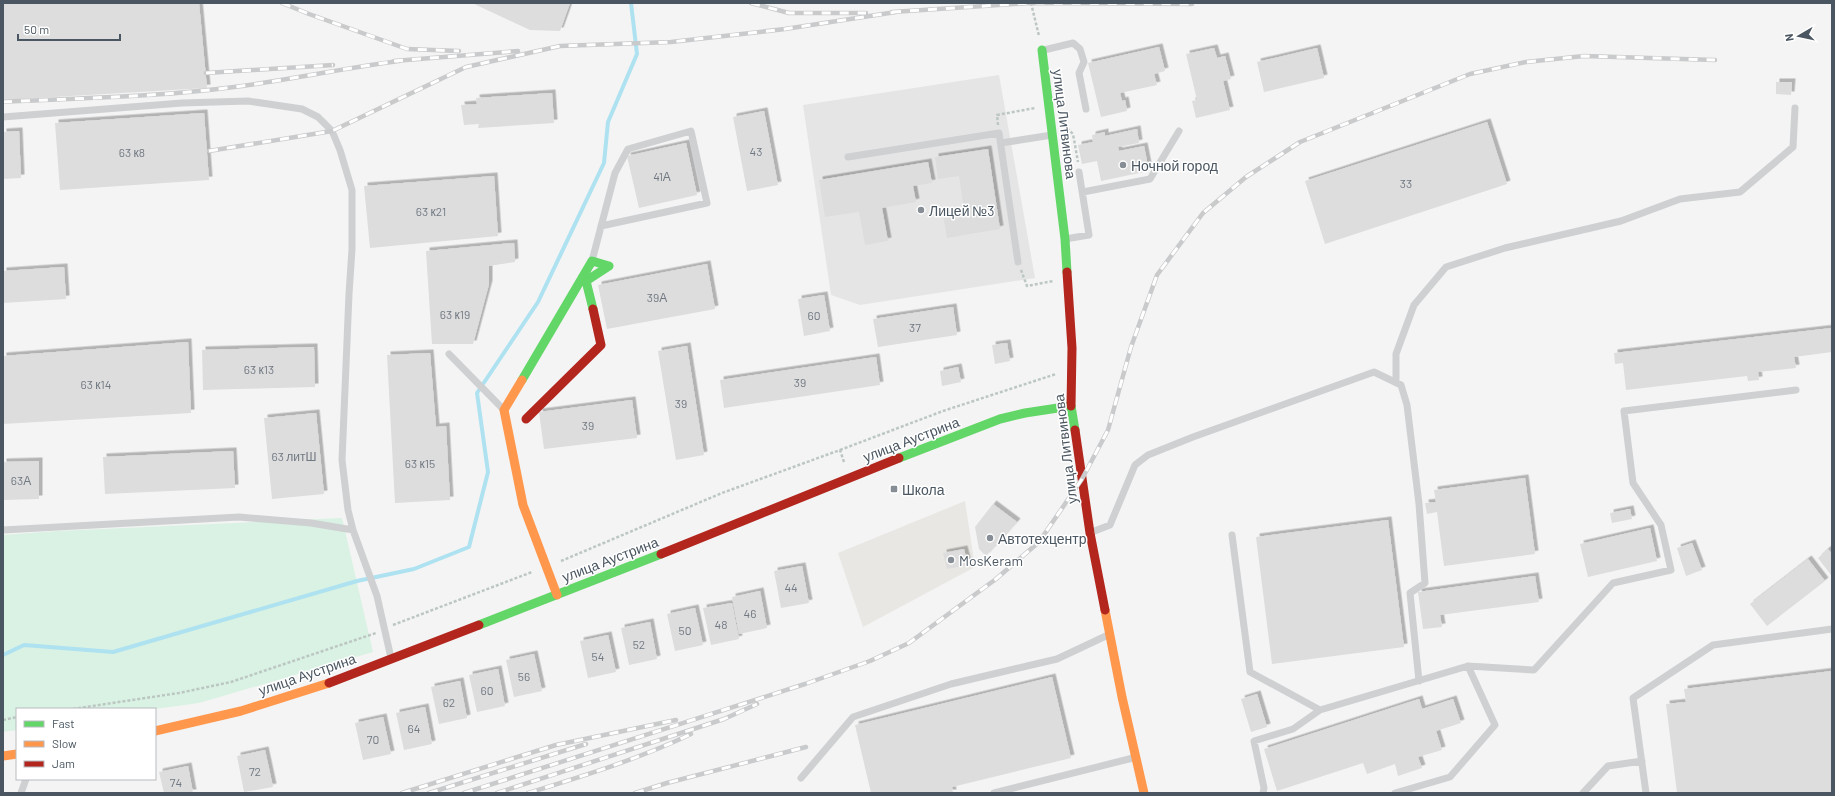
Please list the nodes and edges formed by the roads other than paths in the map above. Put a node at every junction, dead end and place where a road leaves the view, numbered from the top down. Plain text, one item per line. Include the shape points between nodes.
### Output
1 (1042, 50) joint
2 (1795, 108) dead end
3 (1086, 109) dead end
4 (3, 117) edge
5 (1179, 131) dead end
6 (1053, 135) junction
7 (1001, 143) junction
8 (848, 157) dead end
9 (1079, 172) dead end
10 (1082, 192) junction
11 (601, 226) dead end
12 (1065, 239) junction
13 (592, 261) junction
14 (1018, 262) road end
15 (449, 354) dead end
16 (1396, 382) junction
17 (1796, 390) dead end
18 (1071, 406) junction
19 (504, 410) junction
20 (526, 419) dead end
21 (3, 530) edge
22 (353, 530) junction
23 (1090, 533) junction
24 (1232, 535) dead end
25 (557, 595) junction
26 (1832, 629) edge
27 (1110, 634) junction
28 (392, 659) junction
29 (1468, 666) junction
30 (1419, 681) junction
31 (1320, 710) junction
32 (156, 731) edge
33 (16, 754) edge
34 (3, 756) edge
35 (1136, 757) junction
36 (1642, 761) junction
37 (801, 778) dead end
38 (26, 780) edge
39 (21, 793) edge
40 (994, 793) edge
41 (1144, 793) edge
42 (1263, 793) edge
43 (1395, 793) edge
44 (1583, 793) edge
45 (1646, 793) edge

1 - 3 lane via 1073,43 1080,49 1084,62 1079,73
1 - 6 main road, улица Литвинова
2 - 16 lane via 1793,147 1740,192 1680,199 1621,221 1504,248 1446,268 1414,305 1396,354
4 - 22 lane via 182,103 248,101 302,109 318,117 332,131 352,190 352,249 342,460
5 - 10 lane via 1150,179
6 - 7 lane
6 - 12 main road, улица Литвинова
7 - 8 lane via 1000,133
7 - 14 lane
9 - 10 lane
10 - 12 lane via 1089,235
11 - 13 lane via 609,224 707,203 690,131 628,149 615,173 602,224 600,232
12 - 18 main road, улица Литвинова via 1072,348
13 - 19 main road
13 - 20 main road via 609,266 586,281 601,345
15 - 19 lane
16 - 23 lane via 1374,372 1148,455 1135,465 1110,525
16 - 30 lane via 1401,385 1407,405 1419,504 1425,583 1410,593
17 - 29 lane via 1624,411 1633,483 1661,525 1671,570 1614,583 1534,670
18 - 23 main road, улица Литвинова
18 - 25 main road, улица Аустрина via 1000,419
19 - 25 main road via 523,505
21 - 22 lane via 239,517 311,523
22 - 28 lane via 377,596
23 - 27 main road, улица Литвинова
24 - 31 lane via 1250,672
25 - 28 main road, улица Аустрина
26 - 36 lane via 1713,645 1633,698
27 - 35 main road, улица Литвинова
27 - 37 lane via 1056,659 951,684 853,716
28 - 32 main road, улица Аустрина via 294,696 188,725
29 - 30 lane
29 - 43 lane via 1495,725 1450,777
30 - 31 lane
31 - 42 lane via 1294,729 1254,741
33 - 34 main road
35 - 40 lane
35 - 41 main road, улица Литвинова
36 - 44 lane via 1608,766
36 - 45 lane
38 - 39 lane

